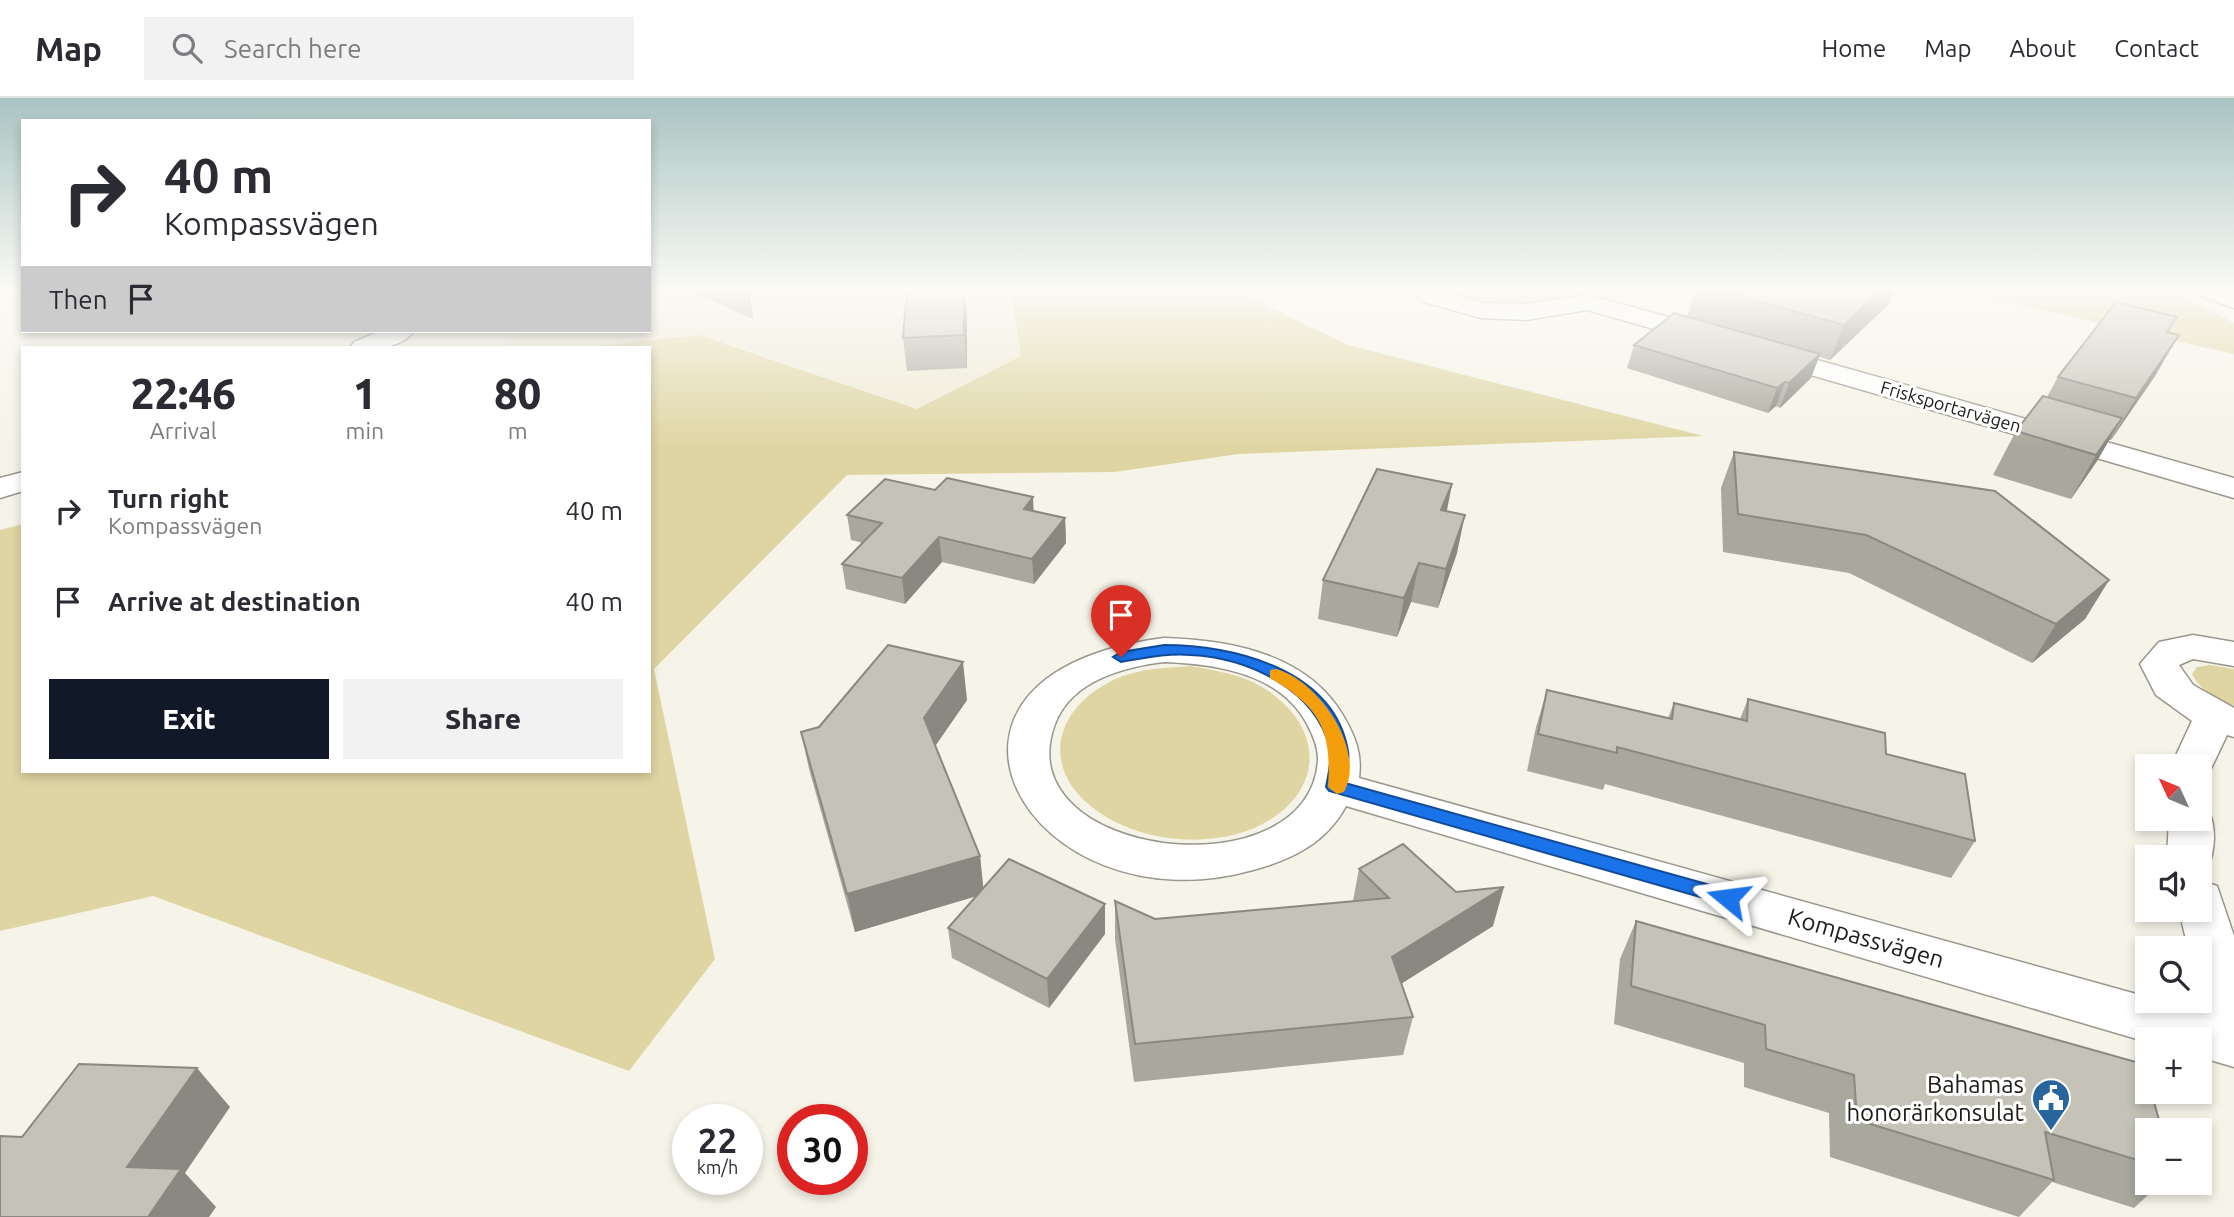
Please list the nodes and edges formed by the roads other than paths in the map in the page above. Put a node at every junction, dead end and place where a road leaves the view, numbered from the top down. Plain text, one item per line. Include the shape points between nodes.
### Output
1 (1744, 342) edge
2 (21, 482) edge
3 (0, 488) edge
4 (2234, 488) edge
5 (2234, 654) edge
6 (2224, 719) edge
7 (2200, 754) edge
8 (1335, 787) junction
9 (2206, 922) edge
10 (2234, 1033) edge
11 (2234, 1044) edge

1 - 4 street, Frisksportarvägen
2 - 3 street
5 - 6 street via 2175,649 2159,664 2173,690
6 - 7 street
8 - 8 street via 1339,751 1326,717 1300,688 1262,666 1205,651 1138,652 1066,682 1039,711 1028,746 1033,784 1059,819 1102,846 1158,862 1217,863 1271,849 1312,822
8 - 11 street, Kompassvägen
9 - 10 street

